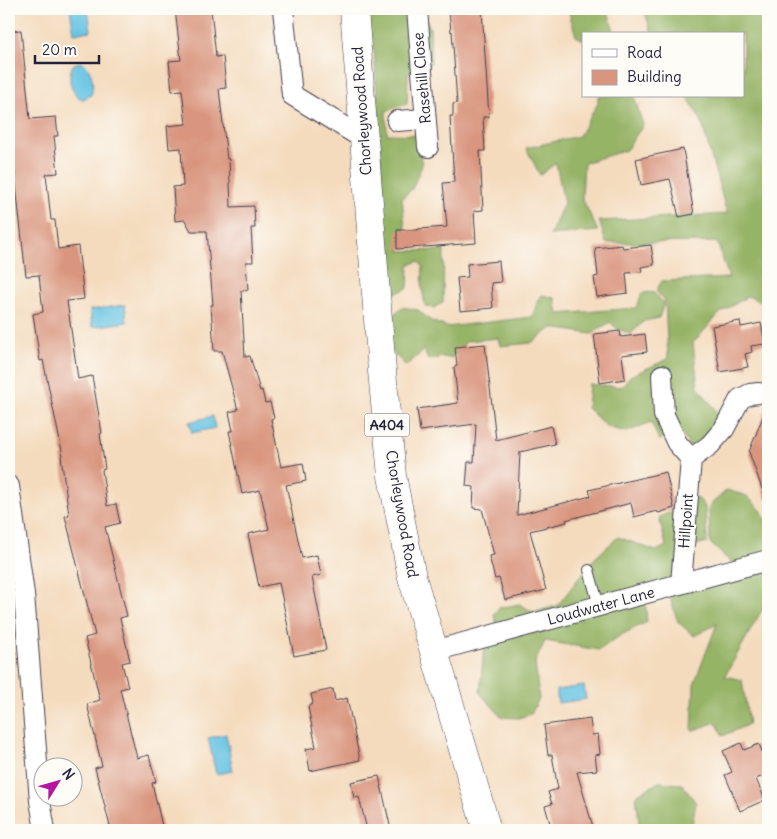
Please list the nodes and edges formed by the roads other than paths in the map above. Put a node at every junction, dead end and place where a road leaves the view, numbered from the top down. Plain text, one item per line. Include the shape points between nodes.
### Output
1 (283, 9) edge
2 (354, 9) edge
3 (417, 9) edge
4 (426, 119) junction
5 (397, 121) dead end
6 (364, 139) junction
7 (428, 147) dead end
8 (662, 375) dead end
9 (760, 392) dead end
10 (691, 459) junction
11 (9, 486) edge
12 (768, 560) edge
13 (589, 570) dead end
14 (681, 584) junction
15 (599, 606) junction
16 (434, 651) junction
17 (45, 830) edge
18 (487, 830) edge

1 - 6 street via 292,95
2 - 6 main road, Chorleywood Road / A404
3 - 4 street, Rasehill Close
4 - 5 street
4 - 7 street, Rasehill Close
6 - 16 main road, Chorleywood Road / A404 via 392,476 412,577
8 - 10 street via 664,415 676,443
9 - 10 street via 740,399 724,428 710,445
10 - 14 street, Hillpoint
11 - 17 street via 24,594
12 - 14 street, Loudwater Lane
13 - 15 lane
14 - 15 street, Loudwater Lane
15 - 16 street, Loudwater Lane
16 - 18 main road, Chorleywood Road / A404

